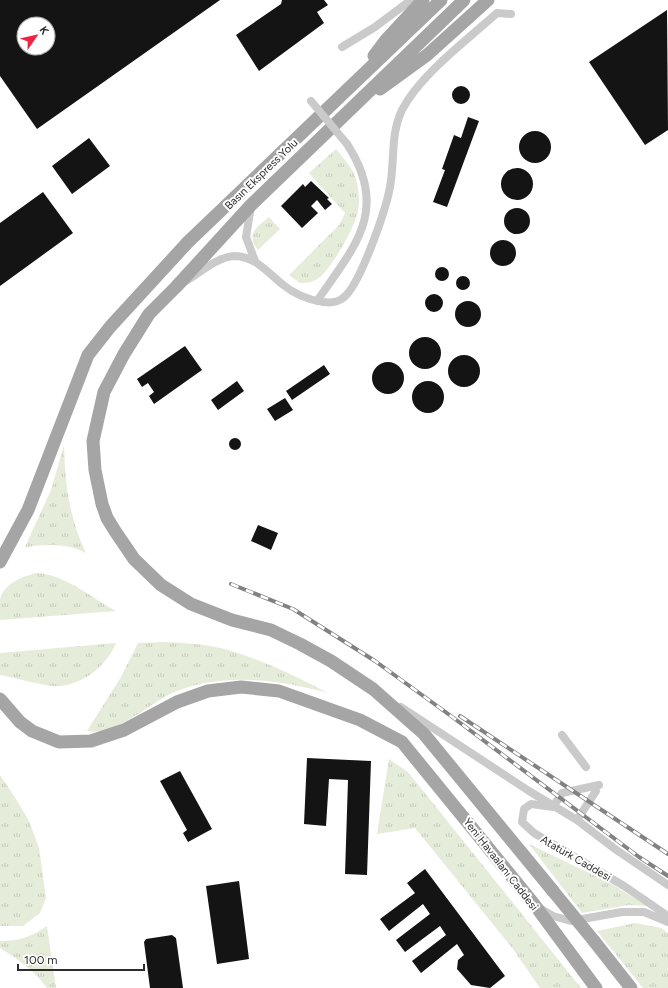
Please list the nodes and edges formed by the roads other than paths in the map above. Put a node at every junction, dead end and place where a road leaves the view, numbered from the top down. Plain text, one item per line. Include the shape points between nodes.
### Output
1 (411, 0) edge
2 (423, 0) edge
3 (441, 0) edge
4 (464, 0) edge
5 (488, 0) edge
6 (511, 14) dead end
7 (342, 47) dead end
8 (369, 70) junction
9 (311, 101) dead end
10 (354, 105) junction
11 (251, 205) junction
12 (255, 261) junction
13 (176, 288) junction
14 (317, 301) junction
15 (0, 562) edge
16 (373, 689) junction
17 (0, 699) edge
18 (562, 735) dead end
19 (586, 767) dead end
20 (553, 806) junction
21 (577, 820) junction
22 (668, 885) edge
23 (534, 904) junction
24 (668, 916) edge
25 (668, 922) edge
26 (596, 988) edge
27 (631, 988) edge

1 - 7 street via 375,27
2 - 8 main road via 386,40 374,56
3 - 8 main road, Basın Ekspress Yolu
4 - 10 main road, Basın Ekspress Yolu
5 - 10 main road via 427,56
6 - 14 street via 497,13 424,79 402,109 395,129 388,197 357,280 343,299 329,303
8 - 15 main road, Basın Ekspress Yolu via 188,242 110,327 88,355 28,510
9 - 14 street, bridge via 347,144 358,162 365,180 368,200 366,218 353,244
10 - 11 main road, Basın Ekspress Yolu
11 - 12 street via 246,237
11 - 13 main road, Basın Ekspress Yolu
12 - 13 street via 243,257 225,258
12 - 14 street via 295,293
13 - 16 main road via 149,314 104,392 93,440 95,470 107,518 134,559 161,585 191,604 232,620 271,630 300,644
16 - 20 street, Atatürk Caddesi
16 - 27 main road, bridge via 424,734
17 - 23 main road, Yeni Havaalanı Caddesi via 32,732 59,742 90,741 124,730 177,702 208,691 241,687 279,692 326,706 402,742
18 - 19 street
20 - 21 street, Atatürk Caddesi
20 - 21 street via 562,793 598,788
20 - 24 street, Atatürk Caddesi via 531,804 524,809 522,822 552,845 624,886
21 - 22 street, Atatürk Caddesi
23 - 25 street via 554,916 571,921 622,912 644,912
23 - 26 main road, Yeni Havaalanı Caddesi

